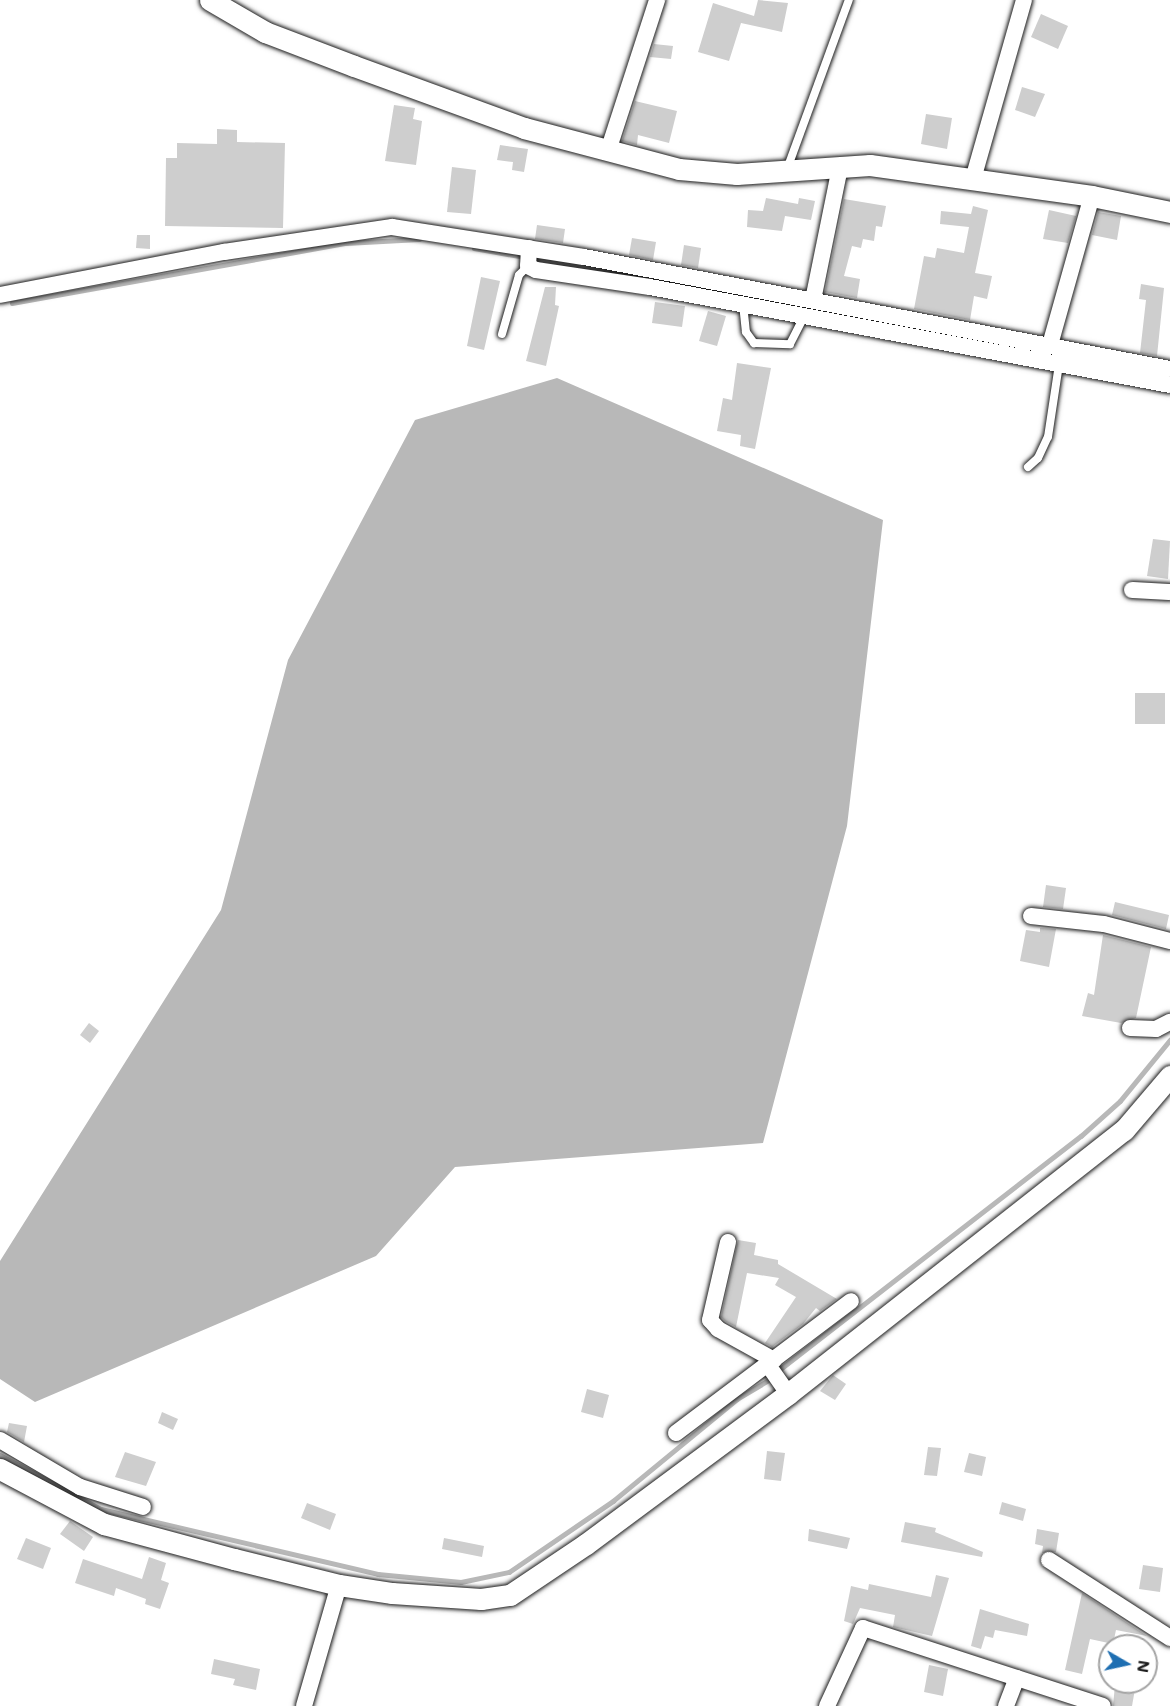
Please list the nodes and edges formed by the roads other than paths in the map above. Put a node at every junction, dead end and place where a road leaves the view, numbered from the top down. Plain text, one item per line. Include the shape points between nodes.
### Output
1 (210, 0) edge
2 (657, 0) edge
3 (849, 0) edge
4 (1024, 0) edge
5 (608, 151) junction
6 (840, 167) junction
7 (787, 171) junction
8 (974, 179) junction
9 (1092, 196) junction
10 (1170, 212) edge
11 (530, 248) junction
12 (528, 266) junction
13 (0, 295) edge
14 (810, 300) junction
15 (743, 304) junction
16 (804, 316) junction
17 (502, 334) dead end
18 (1050, 345) junction
19 (1059, 364) junction
20 (1170, 369) edge
21 (1170, 385) edge
22 (1028, 467) dead end
23 (1132, 590) dead end
24 (1170, 592) edge
25 (1031, 916) dead end
26 (1170, 941) edge
27 (1170, 1022) edge
28 (1130, 1028) dead end
29 (1170, 1076) edge
30 (728, 1242) dead end
31 (851, 1301) dead end
32 (771, 1363) junction
33 (788, 1394) junction
34 (676, 1433) dead end
35 (0, 1440) edge
36 (0, 1469) edge
37 (143, 1507) dead end
38 (1049, 1560) dead end
39 (339, 1585) junction
40 (1170, 1638) edge
41 (1017, 1678) junction
42 (304, 1706) edge
43 (826, 1706) edge
44 (1006, 1706) edge
45 (1103, 1706) edge

1 - 5 street via 265,32 354,66 524,128
2 - 5 street
3 - 7 lane
4 - 8 street
5 - 7 street via 679,169 737,174
6 - 7 street
6 - 8 street via 870,165
6 - 14 street
8 - 9 street
9 - 10 street
9 - 18 street
11 - 12 street
11 - 13 street via 392,227 224,252
11 - 14 street
12 - 15 street
12 - 17 lane via 519,275
14 - 16 street
14 - 18 street
15 - 16 street
15 - 16 lane via 746,332 754,343 790,344
16 - 19 street
18 - 20 street
19 - 21 street
19 - 22 lane via 1048,437 1038,458
23 - 24 street
25 - 26 street via 1113,925
27 - 28 street via 1156,1029
29 - 33 street via 1124,1130
30 - 32 street via 710,1320
31 - 32 street
32 - 33 street
32 - 34 street
33 - 39 street via 586,1544 510,1595 481,1599
35 - 37 street via 80,1487
36 - 39 street via 104,1524
38 - 40 street
39 - 42 street
41 - 43 street via 863,1628
41 - 44 street
41 - 45 street

